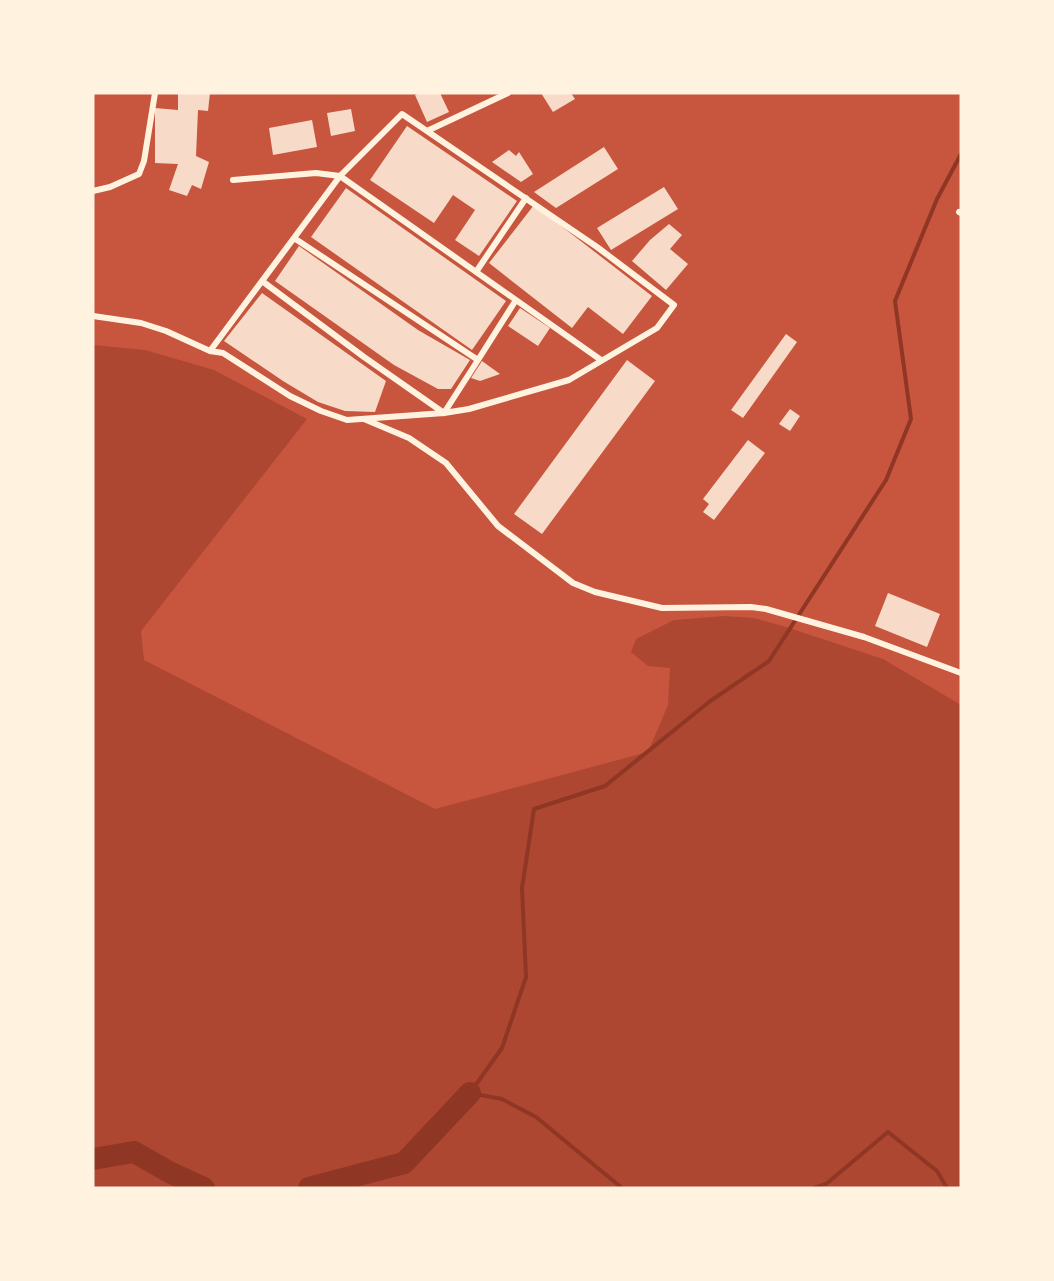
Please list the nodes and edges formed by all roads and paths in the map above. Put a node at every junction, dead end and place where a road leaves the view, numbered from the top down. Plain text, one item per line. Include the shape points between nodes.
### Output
1 (155, 93) edge
2 (508, 93) edge
3 (427, 131) junction
4 (340, 176) junction
5 (233, 180) dead end
6 (93, 191) edge
7 (526, 198) junction
8 (294, 238) junction
9 (476, 272) junction
10 (262, 280) junction
11 (516, 300) junction
12 (93, 316) edge
13 (210, 351) junction
14 (478, 360) junction
15 (601, 360) junction
16 (444, 413) junction
17 (363, 419) junction
18 (961, 673) edge

1 - 6 street via 139,174
2 - 3 street
3 - 4 street via 402,114
3 - 7 street
4 - 5 street via 316,173
4 - 8 street
4 - 9 street
7 - 9 street
7 - 15 street via 674,305 657,328
8 - 10 street
8 - 14 street
9 - 11 street
10 - 13 street
10 - 16 street
11 - 14 street
11 - 15 street
12 - 13 street via 141,323
13 - 17 street via 223,354 321,411 347,420
14 - 16 street
15 - 16 street via 569,380
16 - 17 street
17 - 18 street via 409,438 446,463 498,526 573,583 662,608 766,609 864,637

